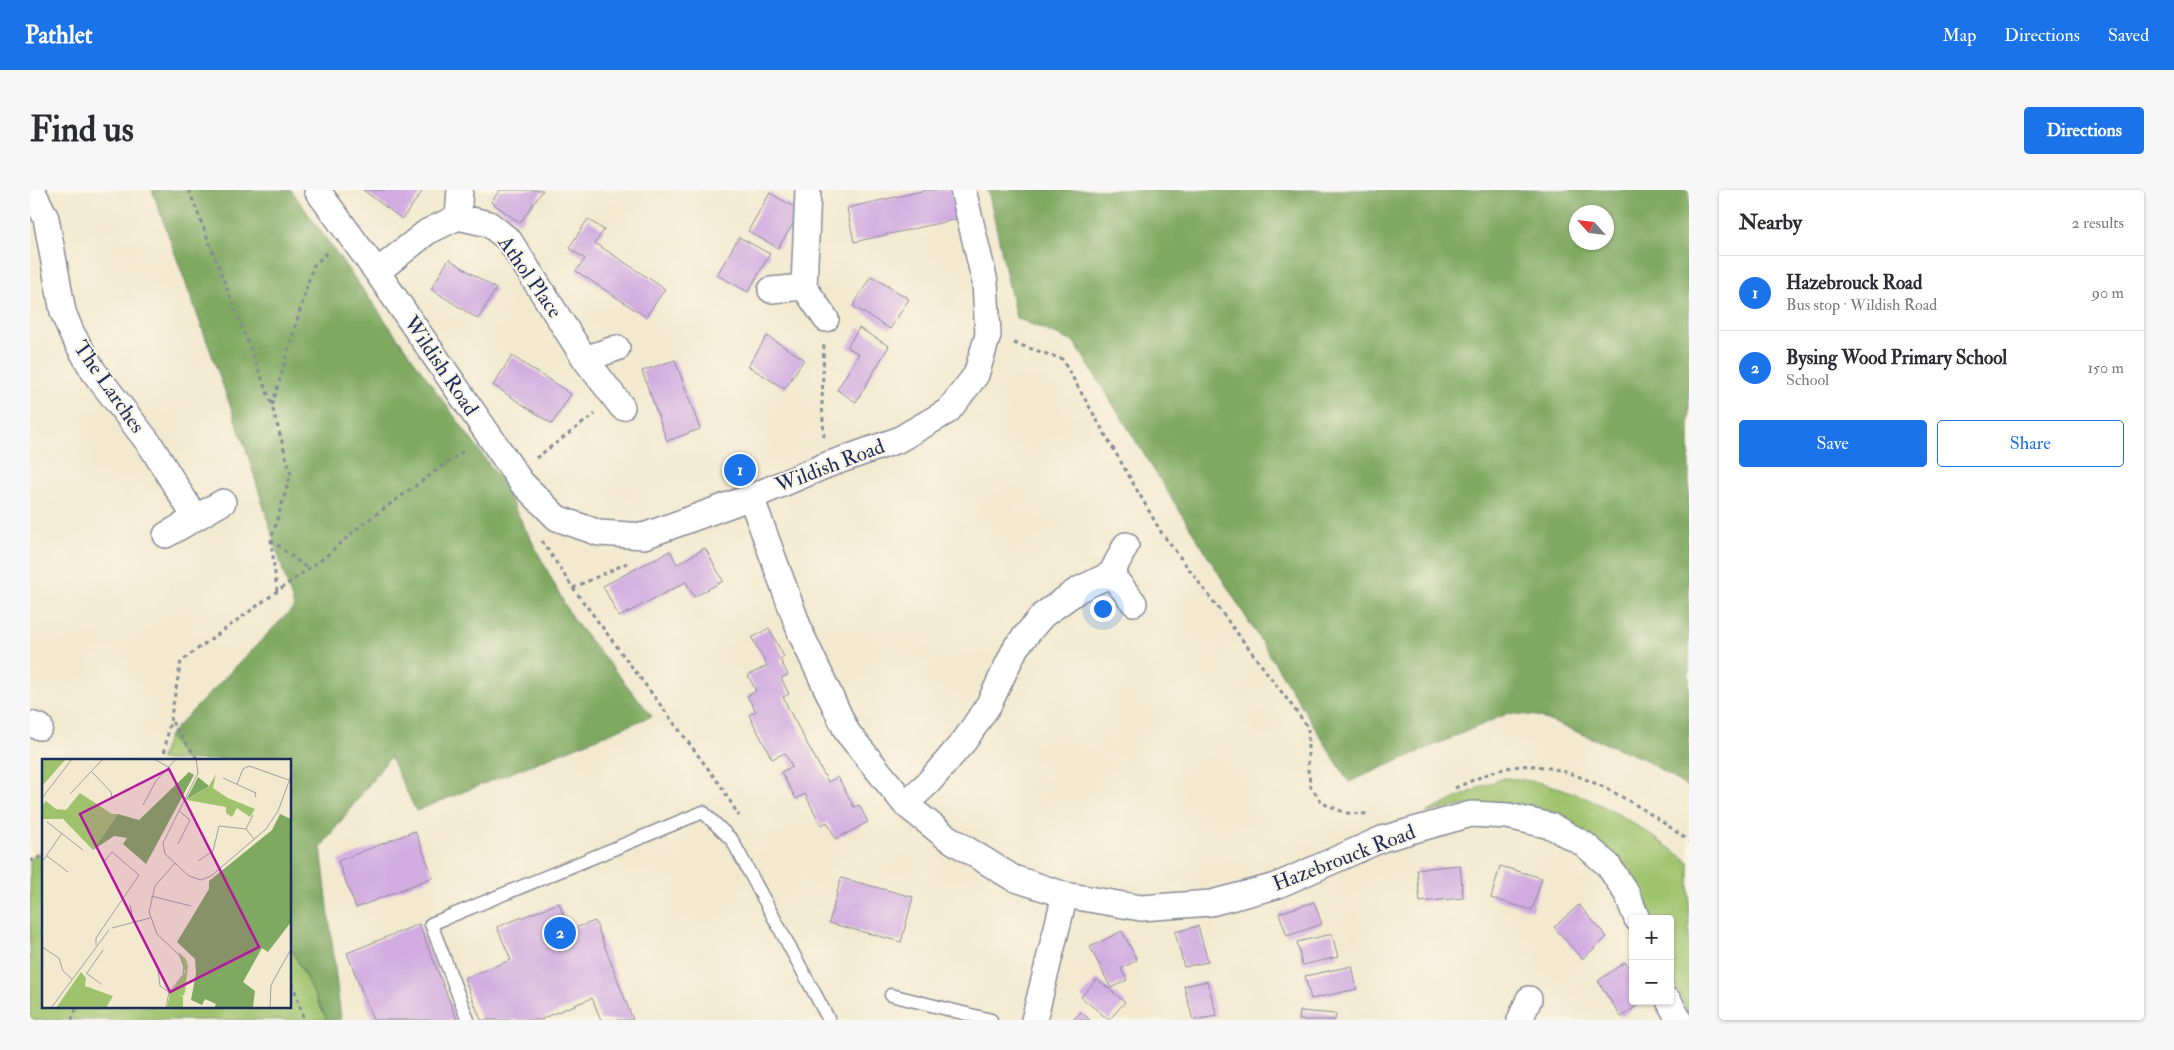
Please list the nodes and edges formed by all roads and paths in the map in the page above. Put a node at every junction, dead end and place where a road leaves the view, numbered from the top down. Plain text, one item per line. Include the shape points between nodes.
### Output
1 (32, 190) edge
2 (189, 190) edge
3 (316, 190) edge
4 (460, 190) edge
5 (808, 190) edge
6 (963, 190) edge
7 (458, 217) junction
8 (348, 233) junction
9 (377, 272) junction
10 (804, 286) junction
11 (771, 290) dead end
12 (826, 319) joint
13 (988, 334) junction
14 (617, 348) dead end
15 (585, 359) junction
16 (619, 403) joint
17 (272, 406) junction
18 (487, 434) junction
19 (827, 465) junction
20 (515, 473) junction
21 (751, 497) junction
22 (222, 502) dead end
23 (196, 517) junction
24 (538, 534) dead end
25 (166, 535) dead end
26 (644, 536) junction
27 (271, 540) junction
28 (1126, 545) dead end
29 (308, 569) junction
30 (1111, 574) junction
31 (573, 588) junction
32 (277, 592) junction
33 (1134, 604) dead end
34 (172, 721) junction
35 (163, 759) edge
36 (197, 759) edge
37 (905, 804) junction
38 (740, 817) dead end
39 (1382, 839) junction
40 (42, 856) edge
41 (30, 861) edge
42 (1066, 895) junction
43 (1635, 915) edge
44 (291, 978) edge
45 (891, 995) dead end
46 (1671, 1005) edge
47 (76, 1008) edge
48 (72, 1020) edge
49 (304, 1020) edge
50 (468, 1020) edge
51 (829, 1020) edge
52 (991, 1020) edge
53 (1034, 1020) edge
54 (1679, 1020) edge

1 - 23 street, The Larches via 46,218 63,312 71,332 94,372 151,446
2 - 17 path
3 - 8 street, Wildish Road
4 - 7 street
5 - 10 street
6 - 13 street, Wildish Road via 985,282
7 - 9 street via 427,232
7 - 15 street, Athol Place via 489,224 509,240
8 - 9 street, Wildish Road
8 - 17 path via 313,266
9 - 18 street, Wildish Road
10 - 11 street
10 - 12 street
12 - 19 path via 822,404
13 - 19 street, Wildish Road via 976,375 948,411 898,440
13 - 39 path via 1062,359 1161,532 1308,727 1311,787 1322,803 1346,813 1366,814
14 - 15 street
15 - 16 street, Athol Place
16 - 20 path
17 - 27 path via 291,474
18 - 20 street, Wildish Road
18 - 29 path via 360,526
19 - 21 street, Wildish Road
20 - 26 street, Wildish Road via 557,518 599,533
21 - 26 street, Wildish Road
21 - 37 street, Hazebrouck Road via 801,634 846,732
22 - 23 street
23 - 25 street
24 - 31 path
26 - 31 path via 646,554
27 - 29 path
27 - 32 path
28 - 30 street
29 - 32 path
30 - 33 street
30 - 37 street via 1078,590 1043,615 1016,647 990,704 965,740
31 - 38 path via 721,786
32 - 34 path via 181,661
34 - 35 path
34 - 36 path
37 - 42 street, Hazebrouck Road via 945,836 1013,878
39 - 42 street, Hazebrouck Road via 1276,886 1211,903 1141,908
39 - 43 street, Hazebrouck Road via 1471,814 1508,816 1551,826 1584,844 1608,865 1627,894
40 - 41 path
42 - 53 street
44 - 49 path
45 - 52 lane
46 - 54 street
47 - 48 path
50 - 51 lane via 431,924 703,812 732,840

